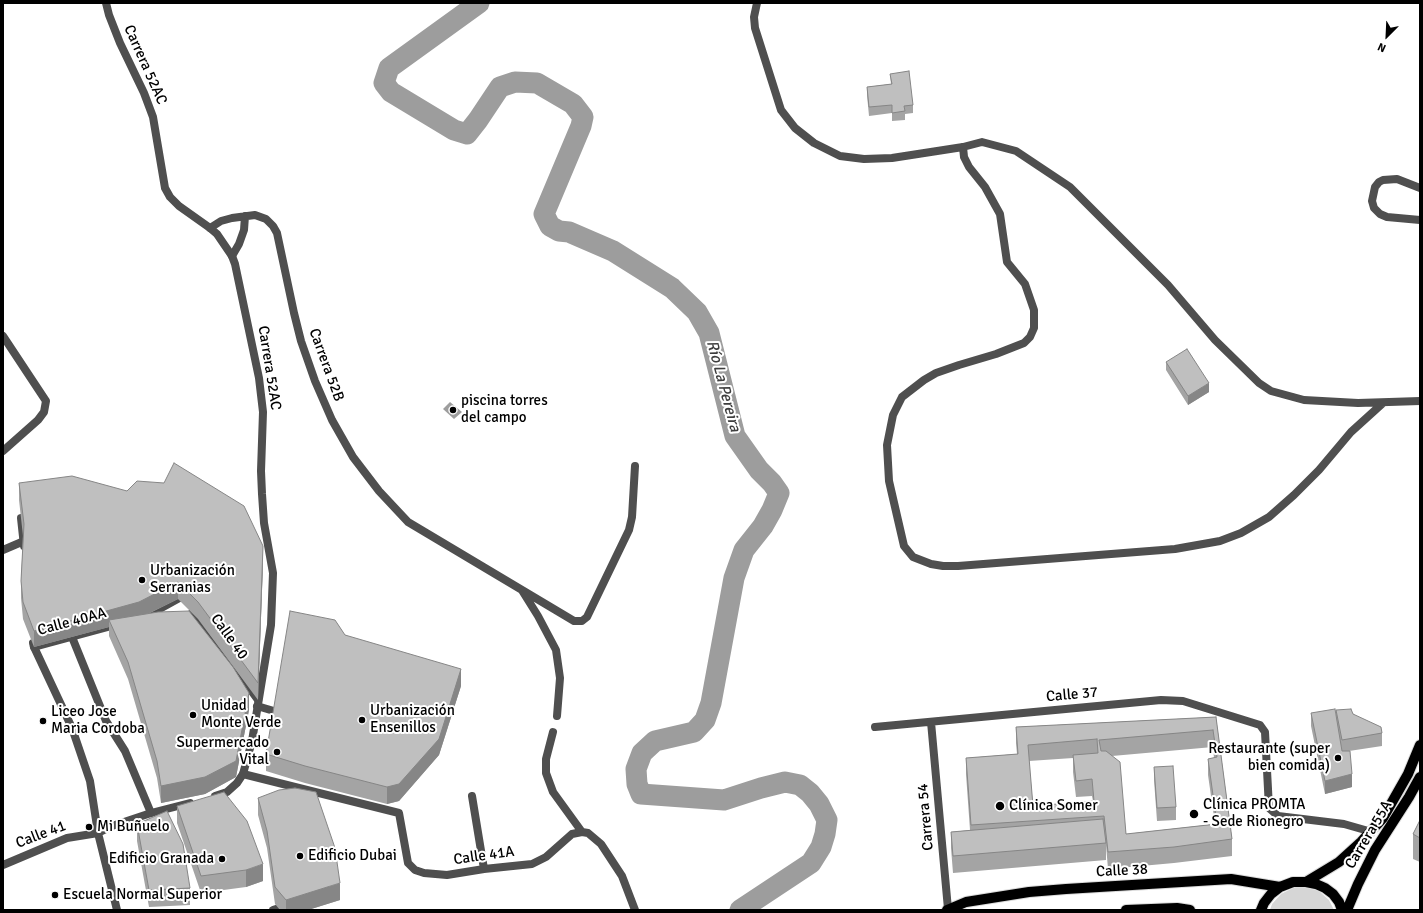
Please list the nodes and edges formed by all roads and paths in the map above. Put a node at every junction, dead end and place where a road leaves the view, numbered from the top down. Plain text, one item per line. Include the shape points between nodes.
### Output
1 (106, 3) edge
2 (757, 3) edge
3 (964, 147) junction
4 (1420, 188) edge
5 (245, 216) junction
6 (1420, 220) edge
7 (210, 228) junction
8 (232, 256) junction
9 (3, 336) edge
10 (1420, 401) edge
11 (1383, 403) junction
12 (3, 451) edge
13 (635, 466) dead end
14 (20, 507) edge
15 (24, 541) junction
16 (44, 541) edge
17 (3, 550) edge
18 (23, 555) edge
19 (521, 589) junction
20 (139, 618) edge
21 (124, 622) edge
22 (30, 632) edge
23 (72, 637) junction
24 (34, 647) junction
25 (258, 703) junction
26 (293, 716) edge
27 (557, 716) dead end
28 (931, 722) junction
29 (875, 727) dead end
30 (553, 732) dead end
31 (1420, 745) edge
32 (243, 774) junction
33 (1420, 777) edge
34 (472, 796) dead end
35 (152, 813) junction
36 (582, 832) junction
37 (1372, 832) junction
38 (98, 833) junction
39 (3, 865) edge
40 (484, 869) junction
41 (1306, 882) junction
42 (1280, 887) junction
43 (298, 902) edge
44 (117, 910) edge
45 (273, 910) edge
46 (635, 910) edge
47 (947, 910) edge
48 (1126, 910) edge
49 (1190, 910) edge
50 (1261, 910) edge
51 (1342, 910) edge
52 (1347, 910) edge

1 - 7 street, Carrera 52AC via 120,43 153,117 165,188 179,206
2 - 3 street via 755,28 781,110 795,128 814,143 840,156 864,159 892,158
3 - 11 street via 982,142 1016,152 1070,187 1168,285 1215,340 1259,383 1271,391 1304,400
3 - 11 street via 964,157 969,167 985,187 1000,214 1007,262 1025,284 1034,310 1034,328 1024,342 996,354 936,373 902,397 893,416 887,445 888,482 904,546 913,557 931,564 958,566 1176,549 1220,541 1241,533 1269,517 1294,495 1351,432
4 - 6 street via 1397,179 1383,180 1375,187 1372,201 1374,208 1387,217
5 - 7 street, Carrera 52B via 232,218
5 - 8 street via 244,230
5 - 19 street, Carrera 52B via 255,215 266,219 277,233 301,341 332,420 353,457 379,491 408,522
7 - 8 street, Carrera 52AC
8 - 25 street, Carrera 52AC via 259,378 263,412 261,471 264,523 273,573 271,625
9 - 12 street via 46,400 44,412 38,420
10 - 11 street
13 - 19 street, Carrera 52B via 629,530 587,617 574,621
14 - 15 street
15 - 16 street
15 - 17 street
15 - 18 street
19 - 27 street via 556,650 560,678
20 - 25 street, Calle 40 via 148,616 180,593
21 - 23 street, Calle 40AA
22 - 24 street
23 - 24 street, Calle 40AA
23 - 35 street via 106,721 125,750
24 - 38 street via 72,728 90,781
25 - 26 street
25 - 32 street, Carrera 52AC
28 - 29 street, Calle 37
28 - 37 street, Calle 37 via 1161,700 1184,701 1260,725 1265,732 1270,808 1278,816 1344,824
28 - 47 street, Carrera 54
30 - 36 street via 546,759 546,773 553,792
31 - 37 main road, Carrera 55A via 1400,791
32 - 35 street, Calle 41 via 227,792
32 - 40 street, Calle 41A via 399,813 408,863 415,870 446,875
33 - 52 main road, Carrera 55A via 1367,867
34 - 40 street
35 - 38 street, Calle 41
36 - 40 street, Calle 41A via 572,834 546,857 532,864
36 - 46 street via 588,833 601,844 622,876
37 - 41 main road, Carrera 55A via 1339,862
38 - 39 street, Calle 41 via 67,838
38 - 44 street
41 - 42 main road via 1292,882
41 - 51 main road via 1325,888 1339,902
42 - 47 main road, Calle 38 via 1231,879 1029,892 966,902
42 - 50 main road via 1271,894
43 - 45 street
48 - 49 main road

